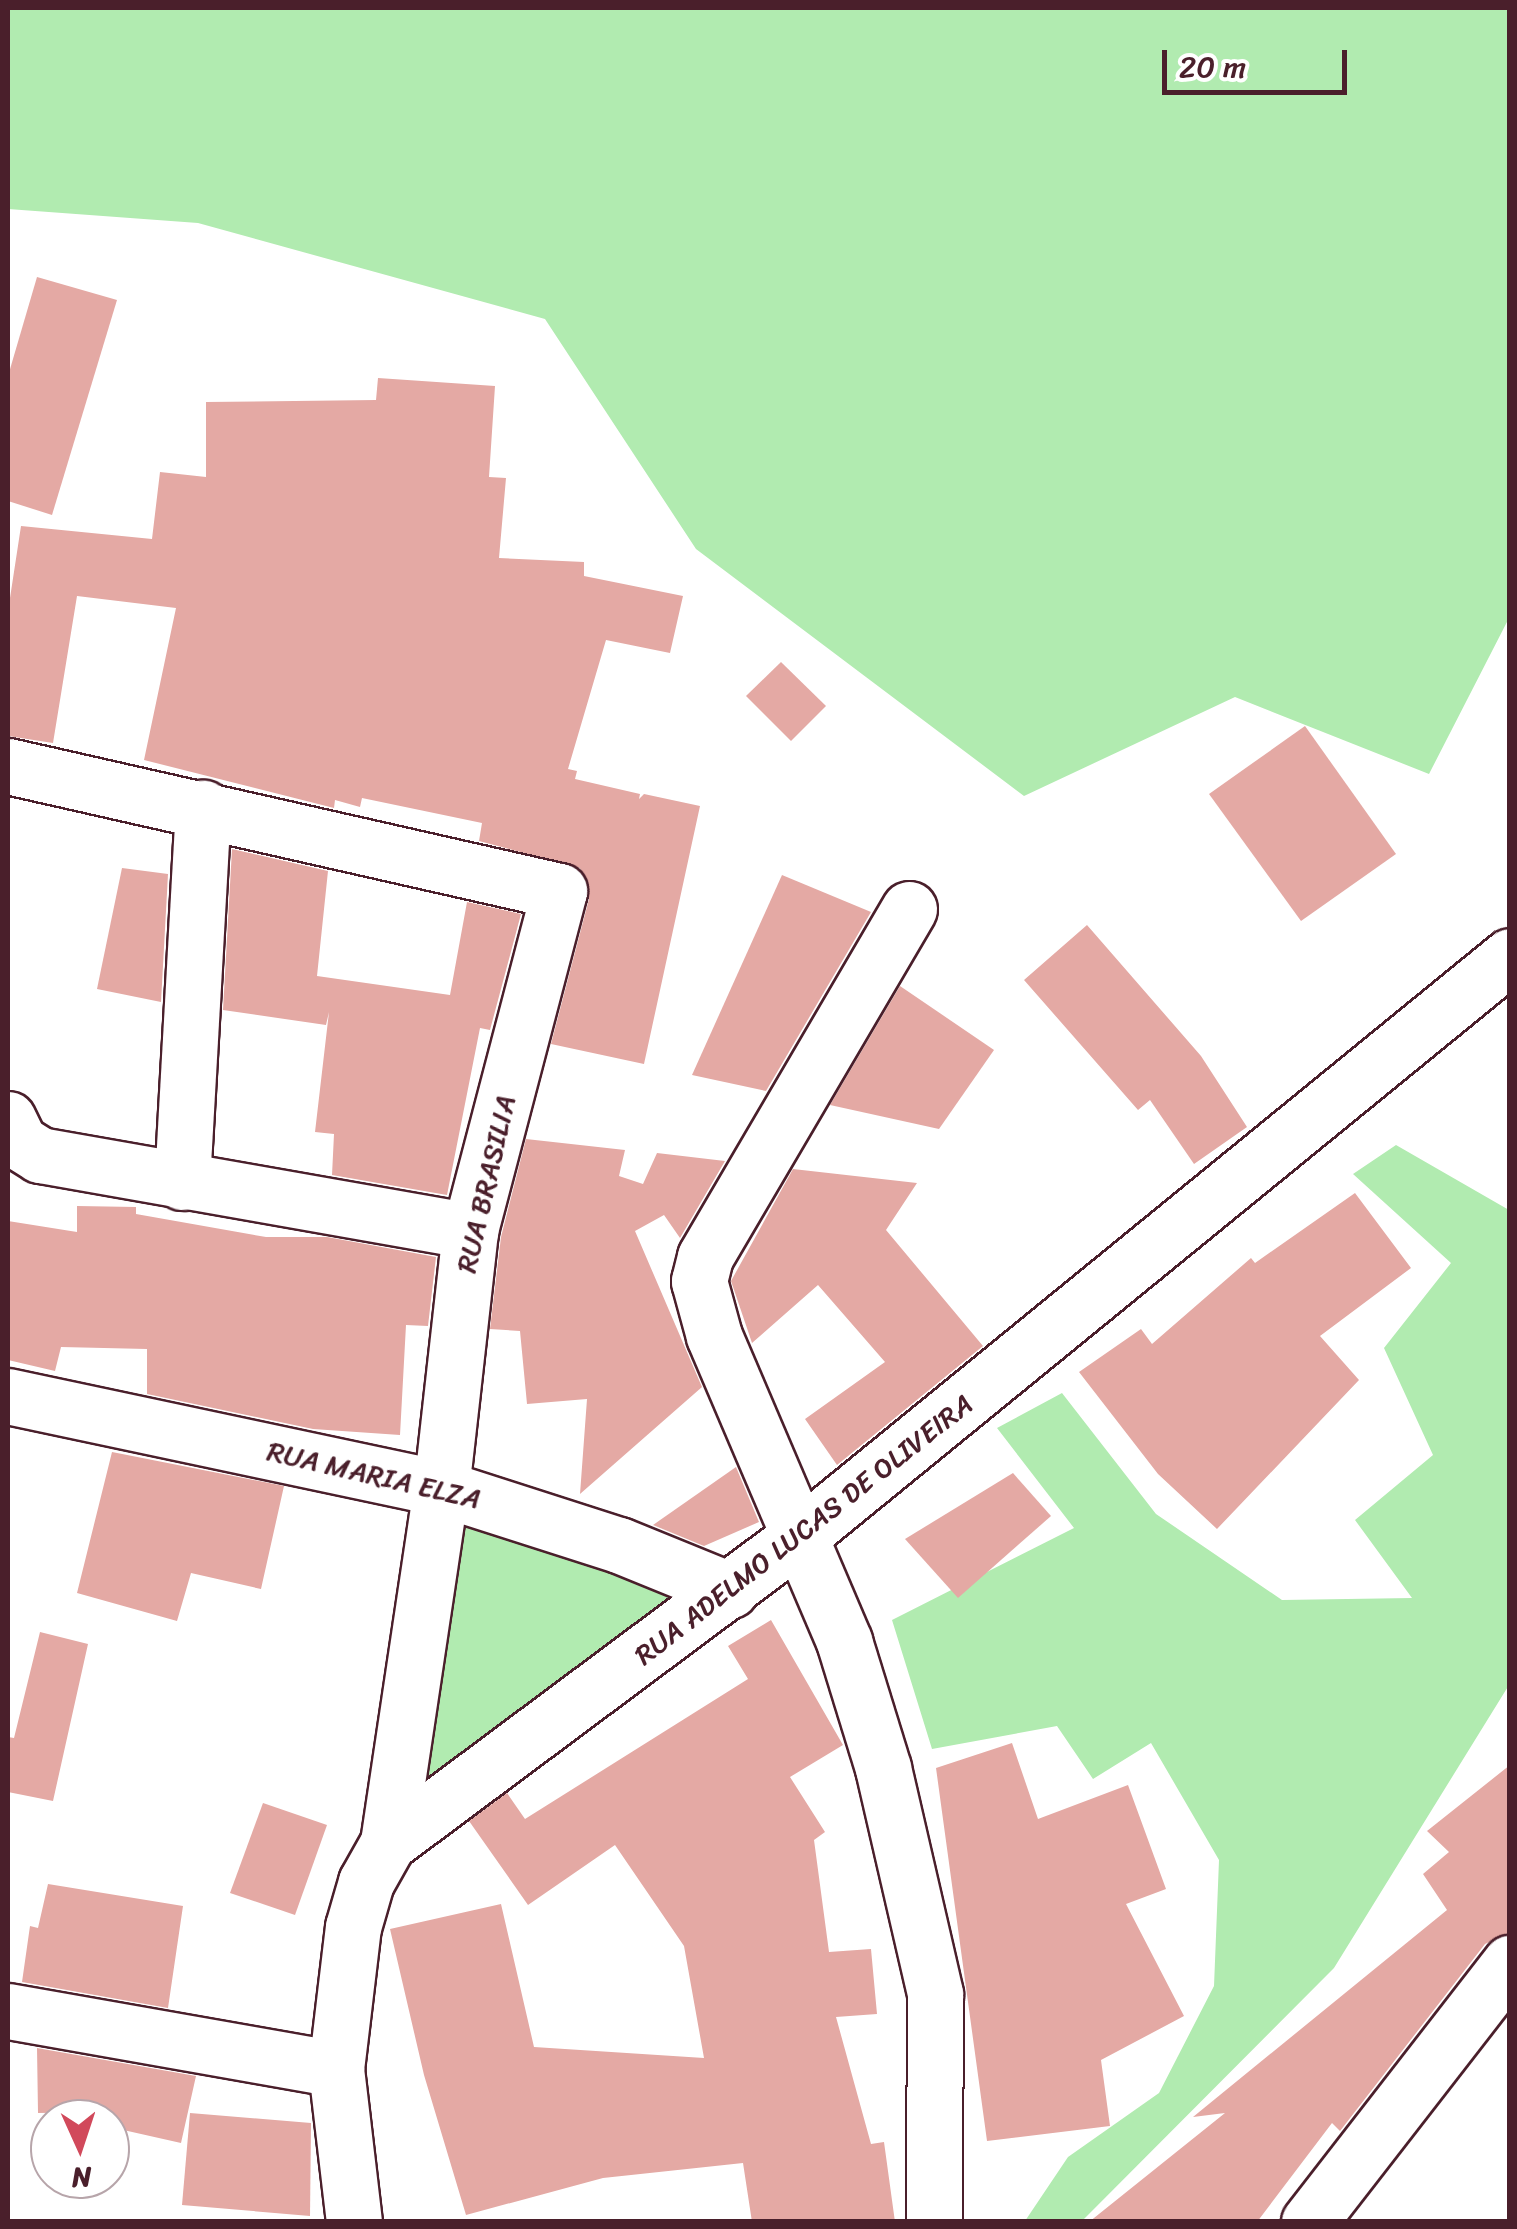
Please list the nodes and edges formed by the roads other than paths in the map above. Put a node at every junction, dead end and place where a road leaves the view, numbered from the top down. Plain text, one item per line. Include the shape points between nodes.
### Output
1 (8, 766) edge
2 (203, 808) junction
3 (909, 909) dead end
4 (1510, 956) edge
5 (8, 1119) edge
6 (182, 1182) junction
7 (470, 1231) junction
8 (8, 1396) edge
9 (441, 1488) junction
10 (796, 1538) junction
11 (730, 1590) junction
12 (388, 1842) junction
13 (1510, 1963) edge
14 (8, 2011) edge
15 (336, 2069) junction
16 (354, 2222) edge
17 (934, 2222) edge
18 (1309, 2222) edge

1 - 2 street, RUA BRASILIA
2 - 6 street
2 - 7 street, RUA BRASILIA via 558,891
3 - 10 street via 705,1257 699,1281 714,1336
4 - 10 street, RUA ADELMO LUCAS DE OLIVEIRA
5 - 6 street via 19,1142 40,1154
6 - 7 street
7 - 9 street, RUA BRASILIA
8 - 9 street, RUA MARIA ELZA
9 - 11 street, RUA MARIA ELZA via 620,1545
9 - 12 street, RUA BRASILIA
10 - 11 street, RUA ADELMO LUCAS DE OLIVEIRA
10 - 17 street via 844,1641 936,1994
11 - 12 street, RUA ADELMO LUCAS DE OLIVEIRA
12 - 15 street, RUA ADELMO LUCAS DE OLIVEIRA via 366,1882 353,1927
13 - 18 street
14 - 15 street
15 - 16 street, RUA ADELMO LUCAS DE OLIVEIRA

